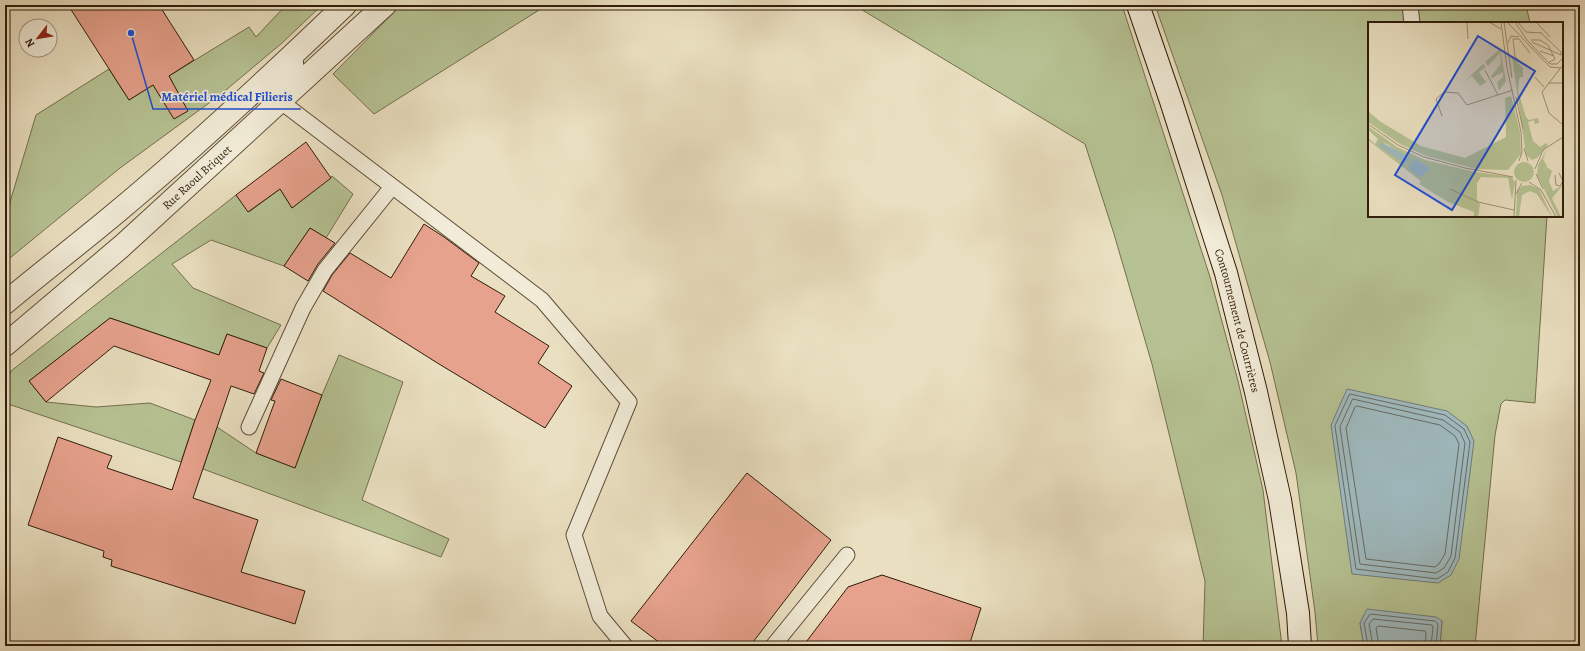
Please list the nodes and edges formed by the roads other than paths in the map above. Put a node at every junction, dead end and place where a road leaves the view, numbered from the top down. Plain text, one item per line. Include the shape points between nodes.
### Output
1 (345, 5) edge
2 (385, 5) edge
3 (1138, 5) edge
4 (1410, 5) edge
5 (1412, 22) edge
6 (295, 53) junction
7 (280, 101) junction
8 (392, 187) junction
9 (5, 303) edge
10 (5, 345) edge
11 (249, 427) dead end
12 (847, 555) dead end
13 (625, 646) edge
14 (774, 646) edge
15 (1300, 646) edge

1 - 6 street, Rue Raoul Briquet
2 - 7 street, Rue Raoul Briquet
3 - 15 street, Contournement de Courrières via 1226,273 1249,362 1280,500 1298,613
4 - 5 lane
6 - 7 lane via 296,72 277,90
6 - 9 street, Rue Raoul Briquet via 112,217
7 - 8 lane
7 - 10 street, Rue Raoul Briquet via 122,246
8 - 11 lane via 325,270 303,308
8 - 13 lane via 542,300 629,402 574,535 600,616
12 - 14 lane

